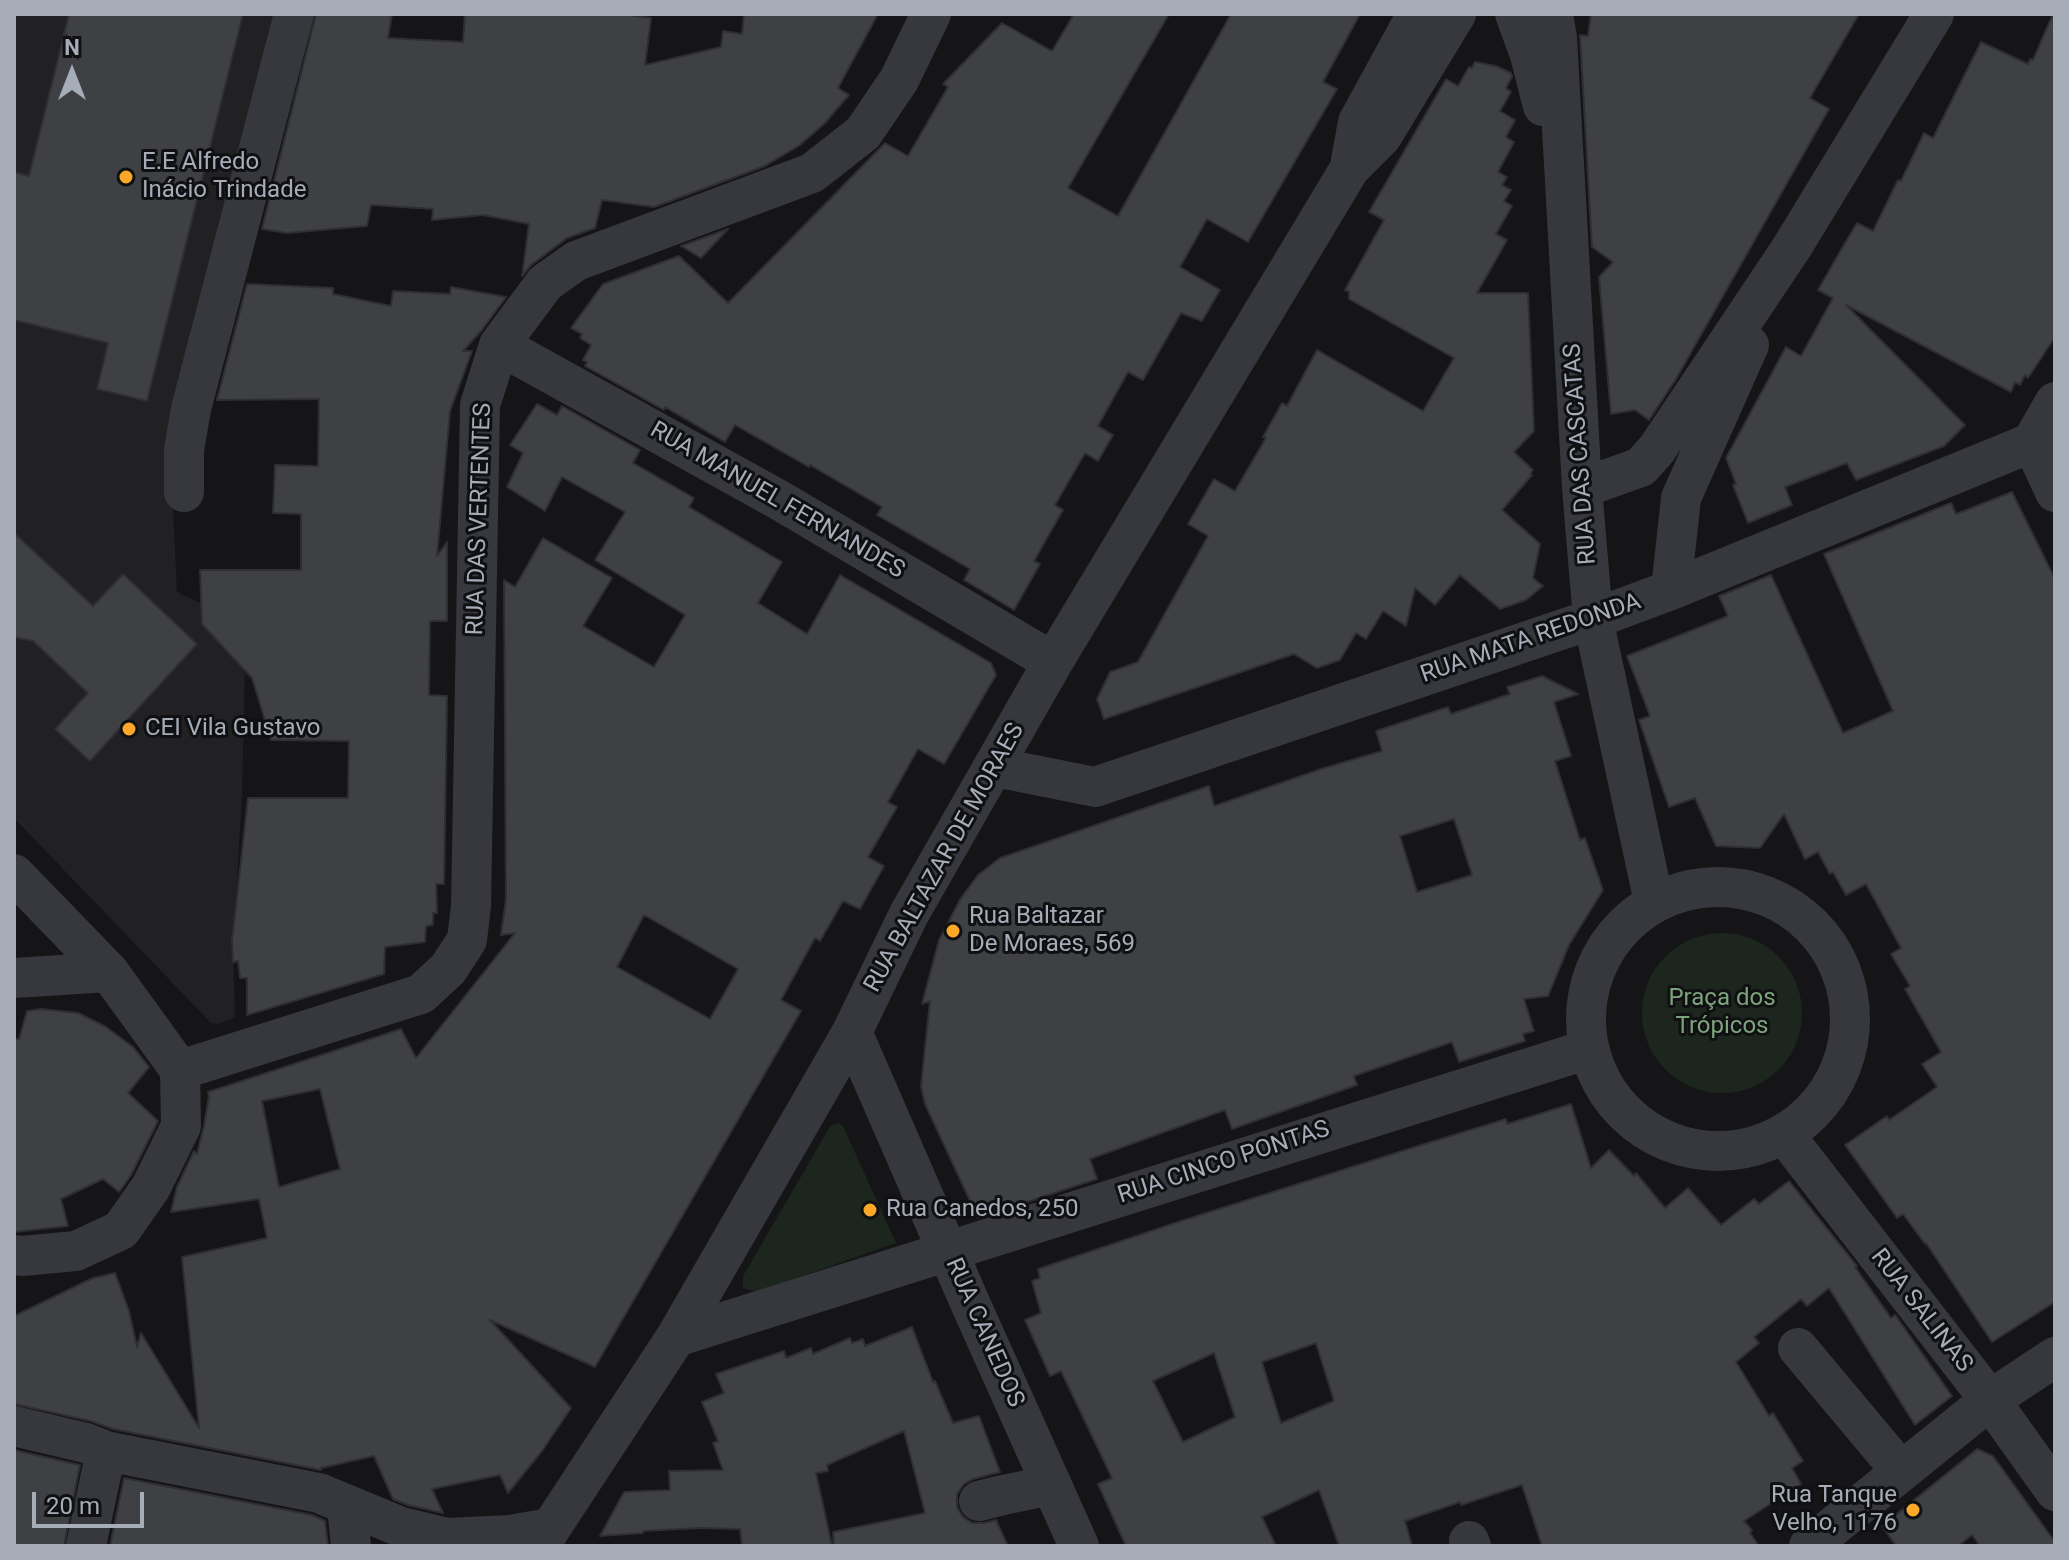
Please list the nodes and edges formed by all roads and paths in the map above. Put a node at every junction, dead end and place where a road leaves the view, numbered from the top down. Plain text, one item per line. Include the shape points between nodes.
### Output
1 (294, 14) edge
2 (931, 14) edge
3 (1417, 14) edge
4 (1456, 14) edge
5 (1515, 14) edge
6 (1553, 14) edge
7 (1934, 14) edge
8 (1350, 168) junction
9 (1566, 192) junction
10 (1792, 247) junction
11 (499, 345) junction
12 (2055, 402) edge
13 (2043, 437) edge
14 (1641, 467) junction
15 (1582, 488) junction
16 (184, 492) dead end
17 (2055, 492) edge
18 (1681, 498) junction
19 (1671, 590) junction
20 (1593, 619) junction
21 (1053, 662) junction
22 (995, 767) junction
23 (14, 874) edge
24 (1654, 902) junction
25 (109, 972) junction
26 (14, 978) edge
27 (852, 1032) junction
28 (1589, 1049) junction
29 (180, 1070) junction
30 (1784, 1134) junction
31 (948, 1250) junction
32 (14, 1255) edge
33 (676, 1337) junction
34 (1798, 1348) dead end
35 (2055, 1357) edge
36 (1990, 1400) junction
37 (14, 1426) edge
38 (106, 1451) junction
39 (1901, 1471) junction
40 (1052, 1485) junction
41 (2055, 1491) edge
42 (979, 1501) dead end
43 (347, 1505) junction
44 (544, 1537) edge
45 (86, 1546) edge
46 (351, 1546) edge
47 (1079, 1546) edge
48 (1809, 1546) edge

1 - 16 street via 191,409
2 - 11 street, RUA DAS VERTENTES via 899,80 863,133 812,173 576,261 545,283
3 - 8 street, RUA BALTAZAR DE MORAES via 1358,122
4 - 8 street, RUA BALTAZAR DE MORAES via 1382,136
5 - 9 street, RUA DAS CASCATAS
6 - 9 street, RUA DAS CASCATAS
7 - 10 street
8 - 21 street, RUA BALTAZAR DE MORAES
9 - 15 street, RUA DAS CASCATAS
10 - 14 street
10 - 18 street
11 - 21 street, RUA MANUEL FERNANDES via 779,500
11 - 29 street, RUA DAS VERTENTES via 480,405 467,940 448,969 421,994
12 - 13 street
13 - 17 street
13 - 19 street, RUA MATA REDONDA
14 - 15 street
14 - 18 street via 1668,479
15 - 20 street, RUA DAS CASCATAS
18 - 19 street
19 - 20 street, RUA MATA REDONDA
20 - 22 street, RUA MATA REDONDA via 1095,787
20 - 24 street, RUA DAS CASCATAS
21 - 22 street, RUA BALTAZAR DE MORAES
22 - 27 street, RUA BALTAZAR DE MORAES via 909,914
23 - 25 street
24 - 28 street via 1621,928 1597,962 1586,1003
24 - 30 street via 1698,887 1744,888 1787,905 1822,935 1845,975 1852,1021 1844,1066 1820,1105
25 - 26 street
25 - 29 street
27 - 31 street, RUA CANEDOS
27 - 33 street, RUA BALTAZAR DE MORAES
28 - 30 street via 1602,1083 1627,1116 1662,1139 1703,1151 1744,1149
28 - 31 street, RUA CINCO PONTAS
29 - 32 street via 181,1126 151,1187 121,1230 76,1251
30 - 36 street, RUA SALINAS
31 - 33 street, RUA CINCO PONTAS
31 - 40 street, RUA CANEDOS
33 - 44 street, RUA BALTAZAR DE MORAES
34 - 39 street
35 - 36 street
36 - 39 street
36 - 41 street, RUA SALINAS
37 - 38 street
38 - 43 street via 319,1493
38 - 45 street
39 - 48 street
40 - 42 street
40 - 47 street, RUA CANEDOS
43 - 44 street via 447,1538
43 - 46 street

